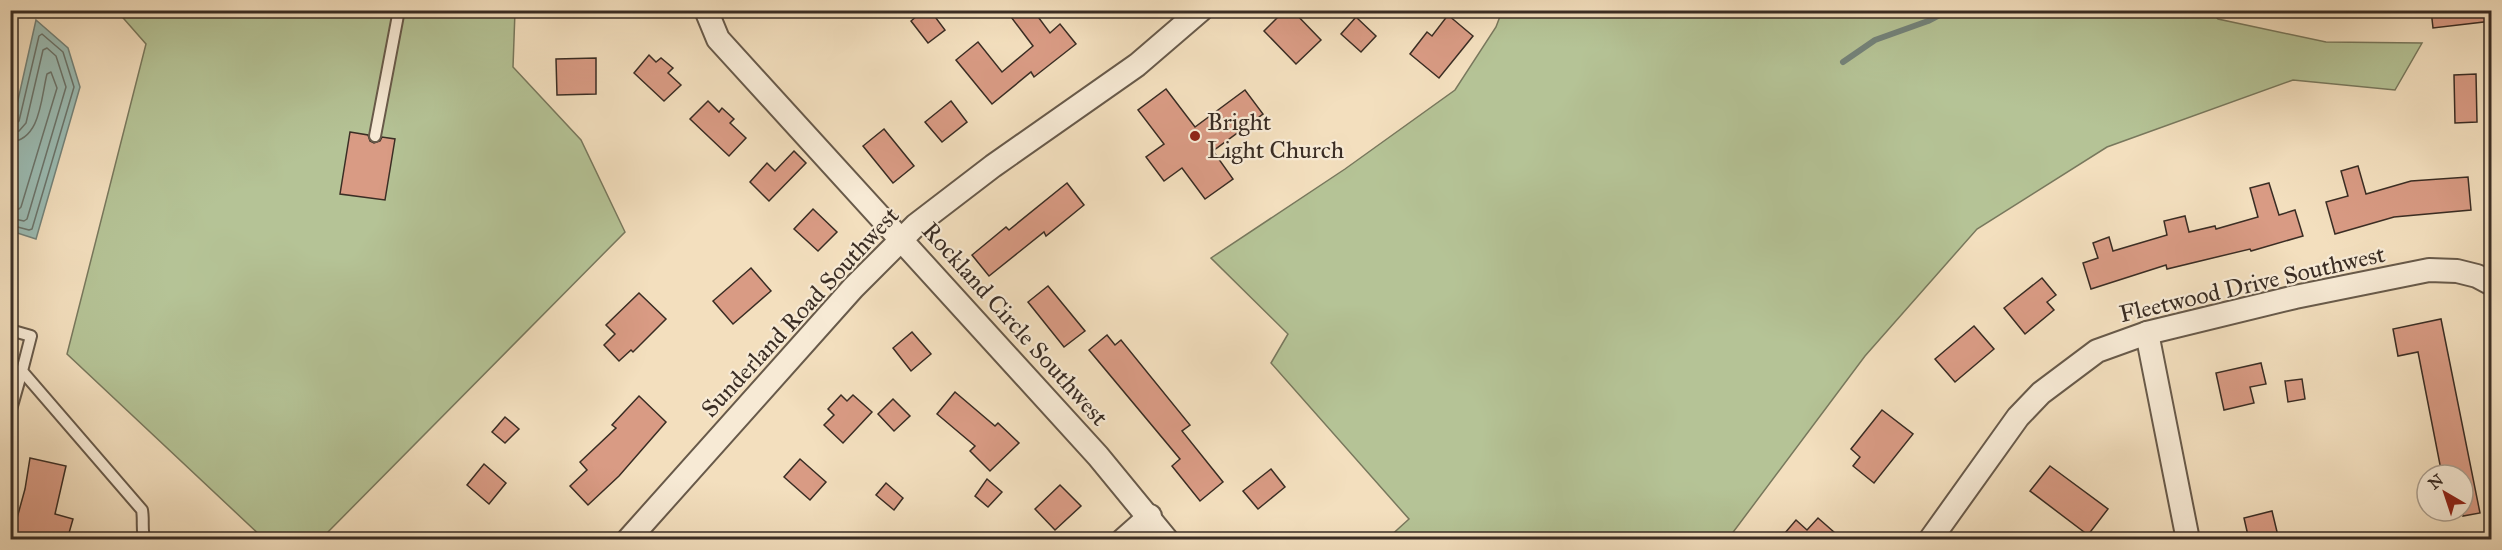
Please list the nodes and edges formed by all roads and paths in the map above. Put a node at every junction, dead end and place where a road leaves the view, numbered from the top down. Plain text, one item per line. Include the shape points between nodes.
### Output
1 (399, 10) edge
2 (706, 10) edge
3 (1202, 10) edge
4 (375, 136) dead end
5 (902, 239) junction
6 (2492, 284) edge
7 (10, 330) edge
8 (2147, 333) junction
9 (22, 371) junction
10 (10, 413) edge
11 (1150, 516) junction
12 (142, 538) edge
13 (627, 540) edge
14 (1123, 540) edge
15 (1167, 540) edge
16 (1930, 540) edge
17 (2188, 540) edge

1 - 4 lane
2 - 5 street, Rockland Circle Southwest via 718,39
3 - 5 street, Sunderland Road Southwest via 1137,65 993,166
5 - 11 street, Rockland Circle Southwest
5 - 13 street, Sunderland Road Southwest via 853,288
6 - 8 street, Fleetwood Drive Southwest via 2457,271 2429,270
7 - 9 lane via 31,336
8 - 16 street, Fleetwood Drive Southwest via 2097,351 2041,393 2018,417
8 - 17 street
9 - 10 lane
9 - 12 lane via 142,510
11 - 14 street
11 - 15 street, Rockland Circle Southwest

